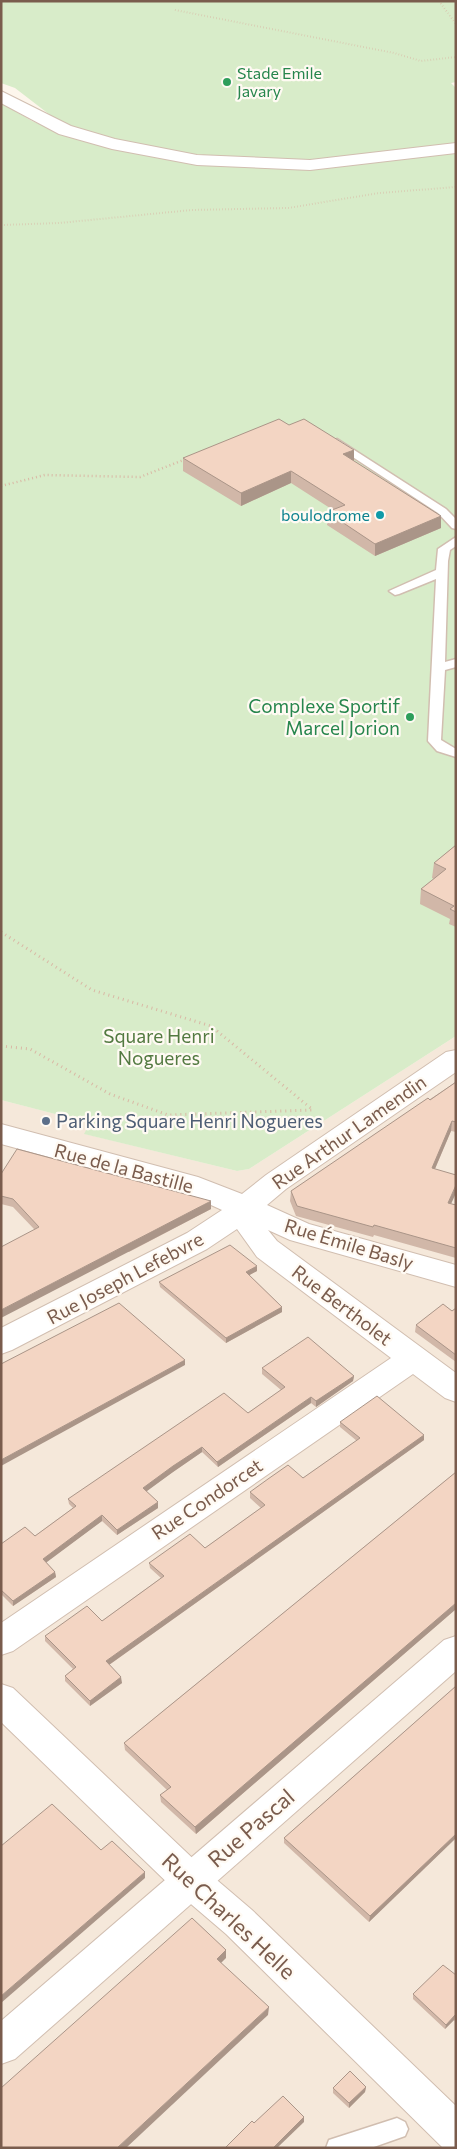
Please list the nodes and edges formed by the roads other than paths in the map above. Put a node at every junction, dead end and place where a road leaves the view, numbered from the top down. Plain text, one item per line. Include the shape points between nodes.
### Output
1 (1, 96) edge
2 (456, 148) edge
3 (329, 438) edge
4 (456, 526) edge
5 (456, 540) edge
6 (441, 572) junction
7 (395, 591) dead end
8 (456, 663) edge
9 (439, 668) junction
10 (456, 753) edge
11 (456, 1058) edge
12 (1, 1134) edge
13 (244, 1207) junction
14 (456, 1276) edge
15 (1, 1342) edge
16 (413, 1358) junction
17 (456, 1390) edge
18 (1, 1640) edge
19 (456, 1650) edge
20 (1, 1699) edge
21 (192, 1881) junction
22 (1, 2046) edge
23 (397, 2129) dead end
24 (456, 2133) edge
25 (337, 2148) edge

1 - 2 street via 65,130 112,144 197,160 310,165
3 - 4 lane via 442,511
5 - 6 lane via 444,550
6 - 7 lane
6 - 9 lane
8 - 9 lane
9 - 10 lane via 434,741
11 - 13 street, Rue Arthur Lamendin
12 - 13 street, Rue de la Bastille via 198,1187
13 - 14 street, Rue Émile Basly via 300,1232
13 - 15 street, Rue Joseph Lefebvre via 197,1241
13 - 16 street, Rue Bertholet via 252,1230 267,1249
16 - 17 street, Rue Bertholet
16 - 18 street, Rue Condorcet
19 - 21 street, Rue Pascal
20 - 21 street, Rue Charles Helle
21 - 22 street, Rue Pascal
21 - 24 street, Rue Charles Helle via 239,1922
23 - 25 lane

